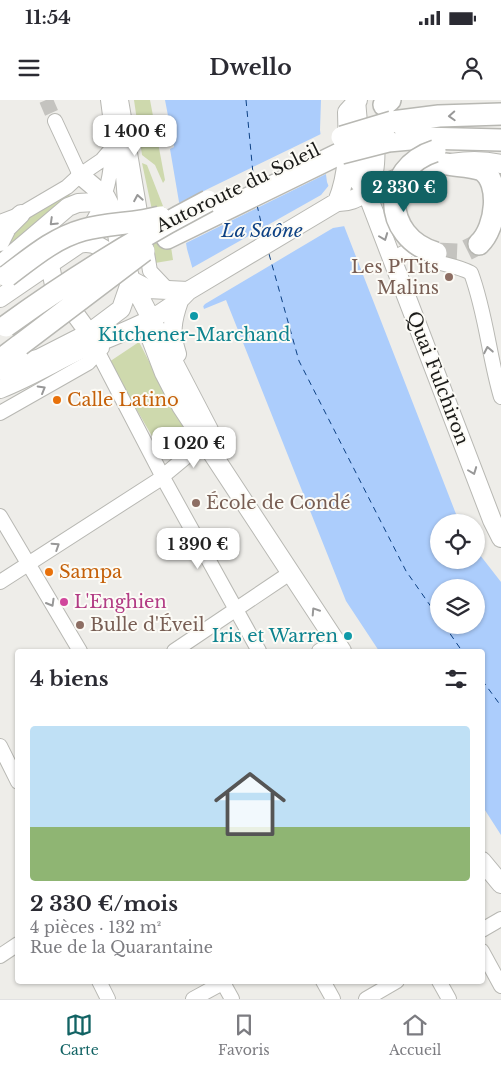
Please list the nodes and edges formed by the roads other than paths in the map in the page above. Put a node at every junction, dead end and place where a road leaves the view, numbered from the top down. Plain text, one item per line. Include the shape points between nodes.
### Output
1 (108, 100) edge
2 (120, 100) edge
3 (353, 103) edge
4 (388, 114) edge
5 (501, 114) edge
6 (55, 121) tunnel mouth
7 (501, 141) edge
8 (113, 147) junction
9 (348, 154) junction
10 (441, 157) junction
11 (501, 164) edge
12 (80, 175) junction
13 (389, 181) junction
14 (366, 192) junction
15 (100, 199) junction
16 (208, 202) junction
17 (337, 202) junction
18 (21, 214) junction
19 (126, 216) dead end
20 (0, 222) edge
21 (0, 242) edge
22 (79, 244) junction
23 (479, 244) tunnel mouth
24 (144, 250) junction
25 (409, 250) junction
26 (436, 253) tunnel mouth
27 (392, 259) junction
28 (50, 265) junction
29 (128, 273) junction
30 (2, 274) edge
31 (178, 294) junction
32 (0, 298) edge
33 (150, 325) junction
34 (5, 334) edge
35 (93, 343) junction
36 (0, 360) edge
37 (0, 370) edge
38 (0, 389) edge
39 (190, 390) junction
40 (501, 397) edge
41 (0, 413) edge
42 (204, 442) junction
43 (163, 476) junction
44 (0, 516) edge
45 (501, 538) edge
46 (28, 564) junction
47 (290, 573) junction
48 (0, 582) edge
49 (236, 610) junction
50 (338, 646) edge
51 (79, 649) edge
52 (177, 649) edge
53 (258, 649) edge
54 (6, 755) edge
55 (15, 775) edge
56 (485, 867) edge
57 (501, 884) edge
58 (501, 919) edge
59 (485, 928) edge
60 (15, 946) edge
61 (0, 956) edge
62 (485, 957) edge
63 (100, 984) edge
64 (220, 984) edge
65 (225, 984) edge
66 (325, 984) edge
67 (392, 984) edge
68 (441, 984) edge
69 (501, 986) edge
70 (108, 999) edge
71 (193, 999) edge
72 (232, 999) edge
73 (333, 999) edge
74 (366, 999) edge
75 (449, 999) edge

1 - 8 street
2 - 19 street
31 -> 2 street via 150,271
3 - 9 main road, Quai Fulchiron
3 - 14 street, Quai Fulchiron
5 -> 4 highway, Autoroute du Soleil
4 - 7 highway, Autoroute du Soleil via 421,138
4 - 14 main road via 376,137 376,169
4 - 16 highway, Autoroute du Soleil, bridge via 358,132 326,144
4 - 24 highway, Autoroute du Soleil, bridge via 341,153
6 - 12 street
7 - 10 highway
8 - 12 street via 102,160
8 - 15 street
9 - 14 main road via 354,176
9 - 17 main road
10 - 11 main road
10 - 13 main road via 419,170
10 - 23 highway via 482,170 495,182 500,199 498,215 491,232
10 - 26 highway, bridge via 420,157 409,166 397,186 395,200 398,220 405,233 418,245
12 - 15 main road
12 - 18 street via 67,188
13 - 14 main road
13 - 25 street via 387,202 392,223
14 - 17 main road via 349,202
14 -> 27 main road, Quai Fulchiron
15 - 22 street via 94,221
15 - 29 main road via 114,211
15 -> 30 main road via 68,207
16 - 30 highway, bridge via 133,224 74,233
16 - 34 highway, Autoroute du Soleil, bridge via 70,280
17 - 31 main road
18 - 20 street
18 - 21 main road via 7,228
22 - 28 main road
22 - 29 main road via 99,246
24 - 34 highway, Autoroute du Soleil, bridge
24 - 36 highway, bridge
25 - 27 street
40 -> 25 street via 472,273 435,264
27 -> 45 main road, Quai Fulchiron
28 - 32 main road
28 - 35 main road via 54,285
29 - 31 main road via 148,289
29 - 33 main road
29 - 35 main road via 121,309
31 - 33 main road
31 - 39 main road via 171,324 172,338
33 - 35 main road
33 - 39 main road
33 - 42 main road via 164,373 180,406
35 - 37 main road
35 - 38 main road
41 -> 35 street via 88,363
35 - 43 street
39 - 42 main road via 209,430
42 - 43 street
42 - 47 main road
46 -> 43 street
43 - 49 street
44 - 46 street
46 - 48 street
46 -> 51 street
47 - 49 street
50 -> 47 main road
49 - 52 street
49 - 53 street
54 - 55 street
56 - 57 main road
58 - 59 street
60 - 61 street
62 - 69 street
63 - 70 street
64 - 71 street
65 - 72 street
66 - 73 street
67 - 74 street
68 - 75 street

